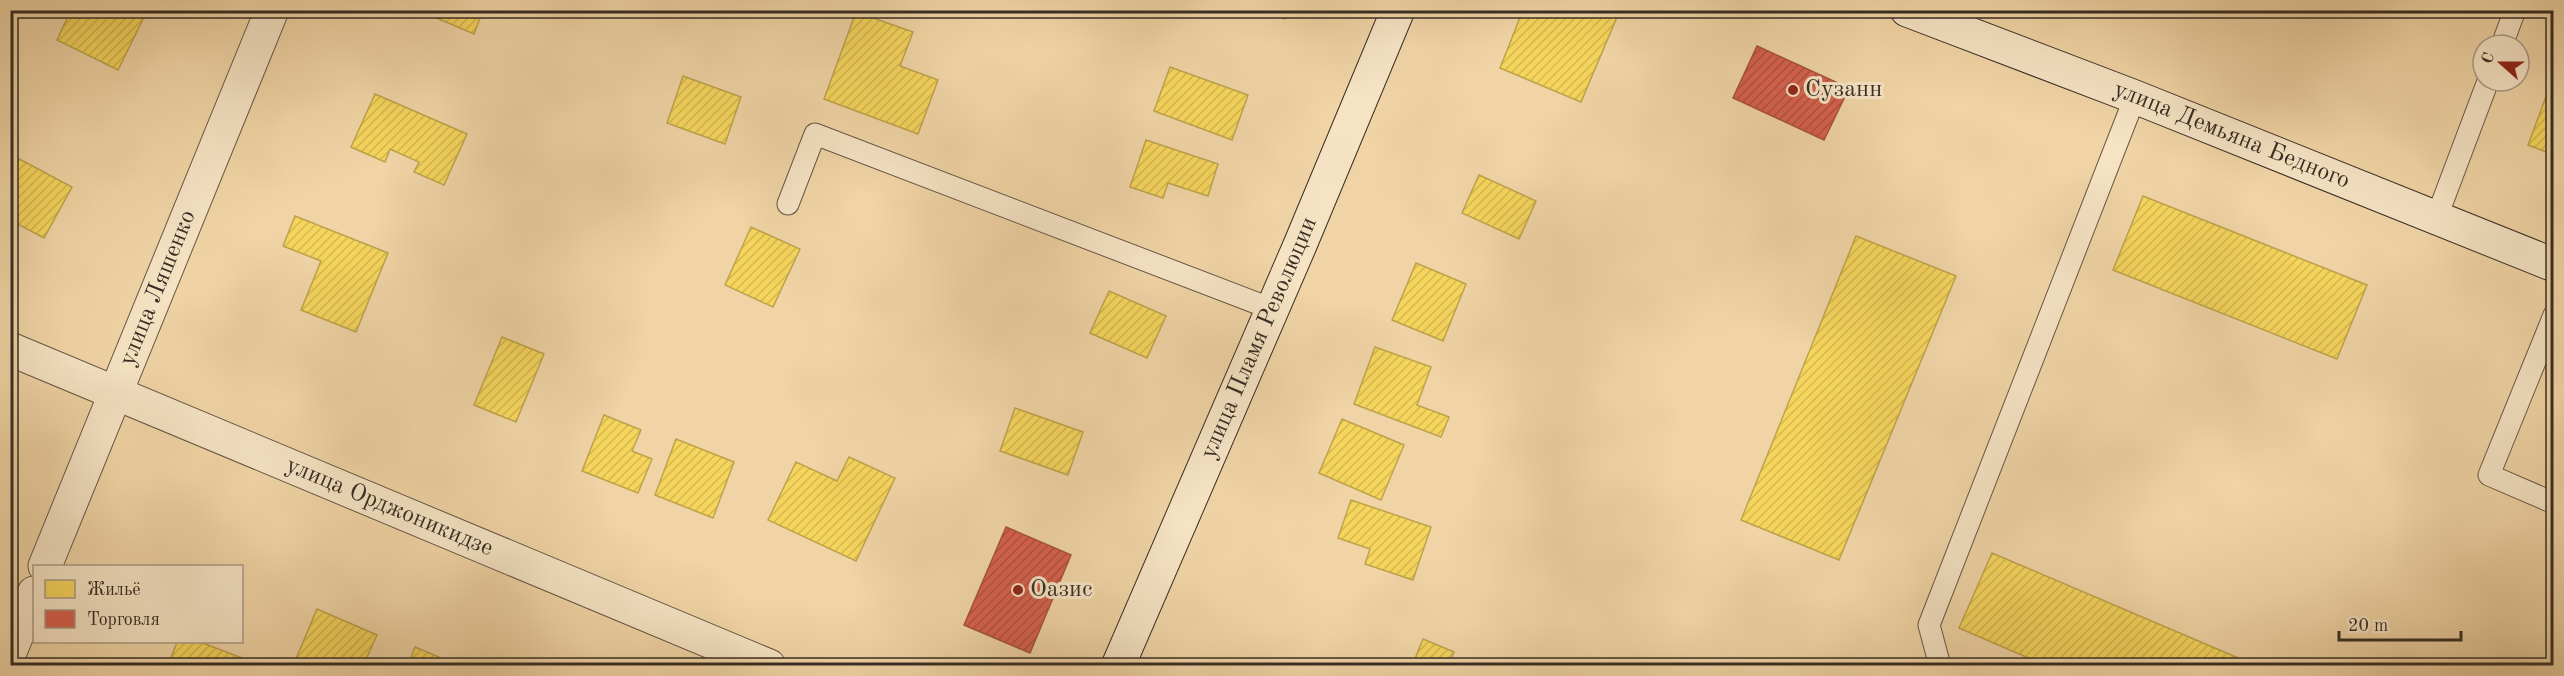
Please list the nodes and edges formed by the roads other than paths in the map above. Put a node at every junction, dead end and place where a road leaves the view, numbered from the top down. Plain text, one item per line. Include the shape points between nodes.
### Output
1 (272, 10) edge
2 (1398, 10) edge
3 (1907, 10) edge
4 (2515, 10) edge
5 (2506, 33) edge
6 (2483, 93) edge
7 (2135, 98) junction
8 (788, 204) dead end
9 (2436, 219) junction
10 (2553, 265) edge
11 (1272, 309) junction
12 (2553, 315) edge
13 (10, 349) edge
14 (116, 392) junction
15 (2553, 503) edge
16 (46, 565) edge
17 (33, 595) edge
18 (10, 652) edge
19 (770, 666) edge
20 (1118, 666) edge
21 (1940, 666) edge

1 - 14 street, улица Ляшенко
2 - 11 street, улица Пламя Революции
3 - 7 street, улица Демьяна Бедного
4 - 5 lane
6 - 9 lane
7 - 9 street, улица Демьяна Бедного
7 - 21 lane via 1929,625
8 - 11 lane via 815,134
9 - 10 street, улица Демьяна Бедного
11 - 20 street, улица Пламя Революции
12 - 15 lane via 2489,475
13 - 14 street, улица Орджоникидзе
14 - 16 street, улица Ляшенко
14 - 19 street, улица Орджоникидзе
17 - 18 street

